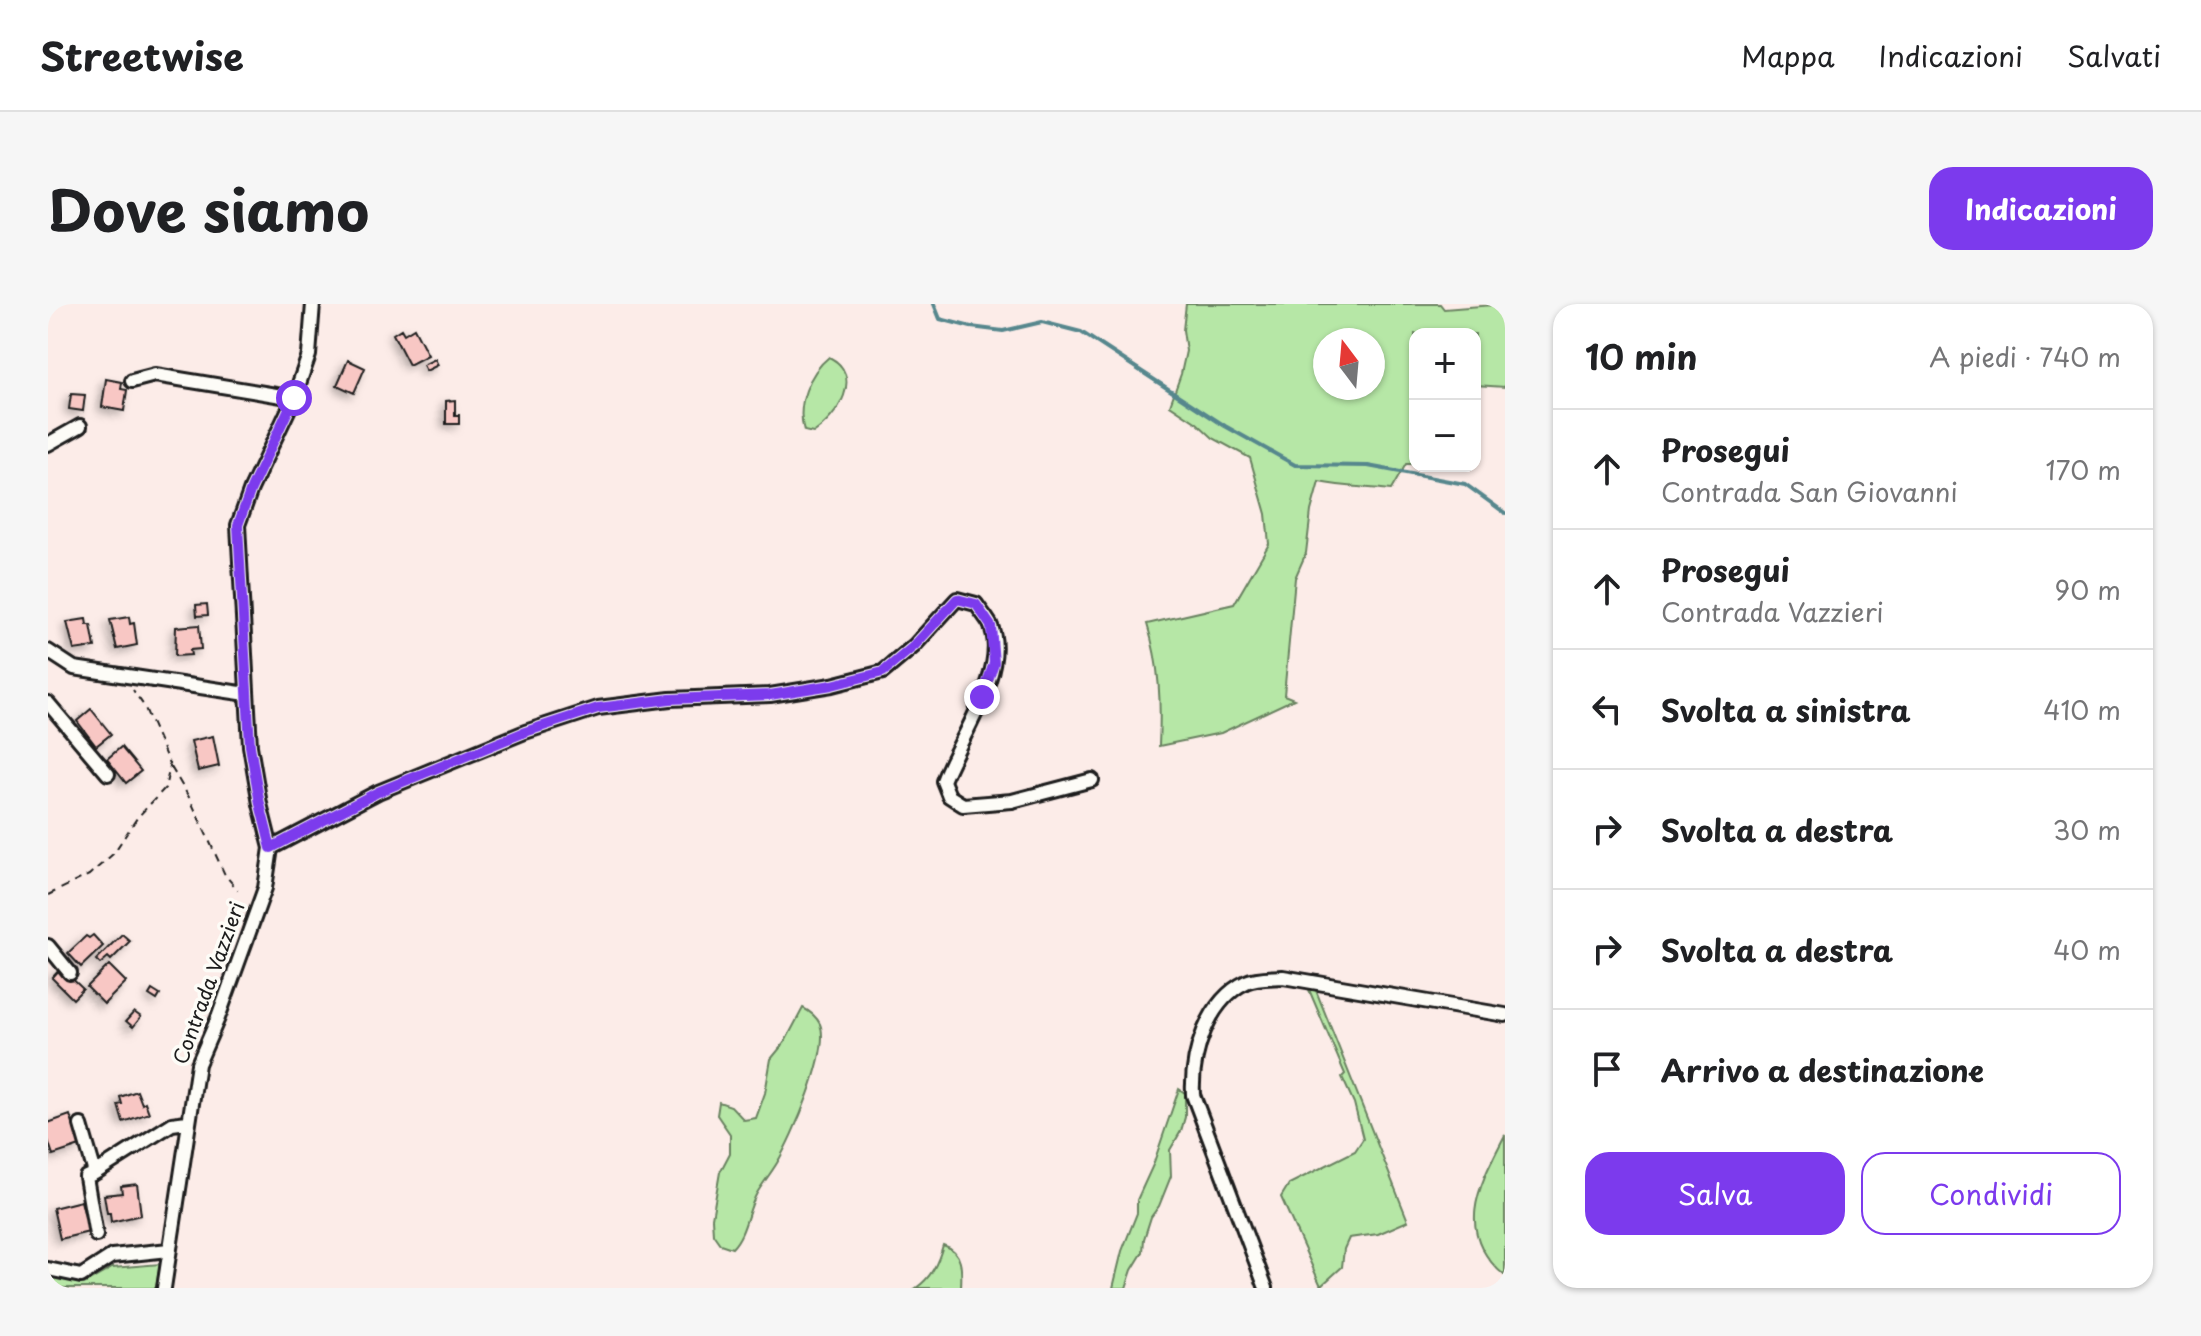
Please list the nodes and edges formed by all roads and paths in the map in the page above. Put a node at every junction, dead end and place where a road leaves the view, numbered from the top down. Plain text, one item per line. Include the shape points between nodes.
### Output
1 (313, 304) edge
2 (132, 381) dead end
3 (294, 398) junction
4 (80, 426) dead end
5 (48, 444) edge
6 (48, 651) edge
7 (123, 676) junction
8 (247, 694) junction
9 (48, 703) edge
10 (170, 766) junction
11 (108, 774) dead end
12 (1092, 780) dead end
13 (271, 848) junction
14 (238, 890) dead end
15 (48, 895) edge
16 (48, 946) edge
17 (70, 973) dead end
18 (1505, 1015) edge
19 (187, 1122) junction
20 (81, 1125) dead end
21 (95, 1173) junction
22 (96, 1235) dead end
23 (169, 1250) junction
24 (48, 1269) edge
25 (164, 1288) edge
26 (1266, 1288) edge

1 - 3 street, Contrada Vazzieri via 309,355
2 - 3 street via 155,375
3 - 8 street, Contrada Vazzieri via 238,525
4 - 5 street
6 - 7 street via 74,668
7 - 8 street
7 - 10 path via 144,706
8 - 13 street, Contrada Vazzieri via 250,746
9 - 11 street
10 - 14 path via 225,875
10 - 15 path via 165,788 113,854 89,875
12 - 13 street via 1012,801 963,805 949,796 943,781 994,663 991,626 976,604 957,599 883,672 770,695 598,708 403,781
13 - 19 street, Contrada Vazzieri via 265,888 198,1064
16 - 17 street
18 - 26 street via 1283,977 1248,980 1224,996 1208,1021 1196,1059 1193,1095
19 - 21 street via 172,1124
19 - 23 street, Contrada Vazzieri
20 - 21 street
21 - 22 street via 86,1177
23 - 24 street via 112,1256 81,1276
23 - 25 street, Contrada Vazzieri

